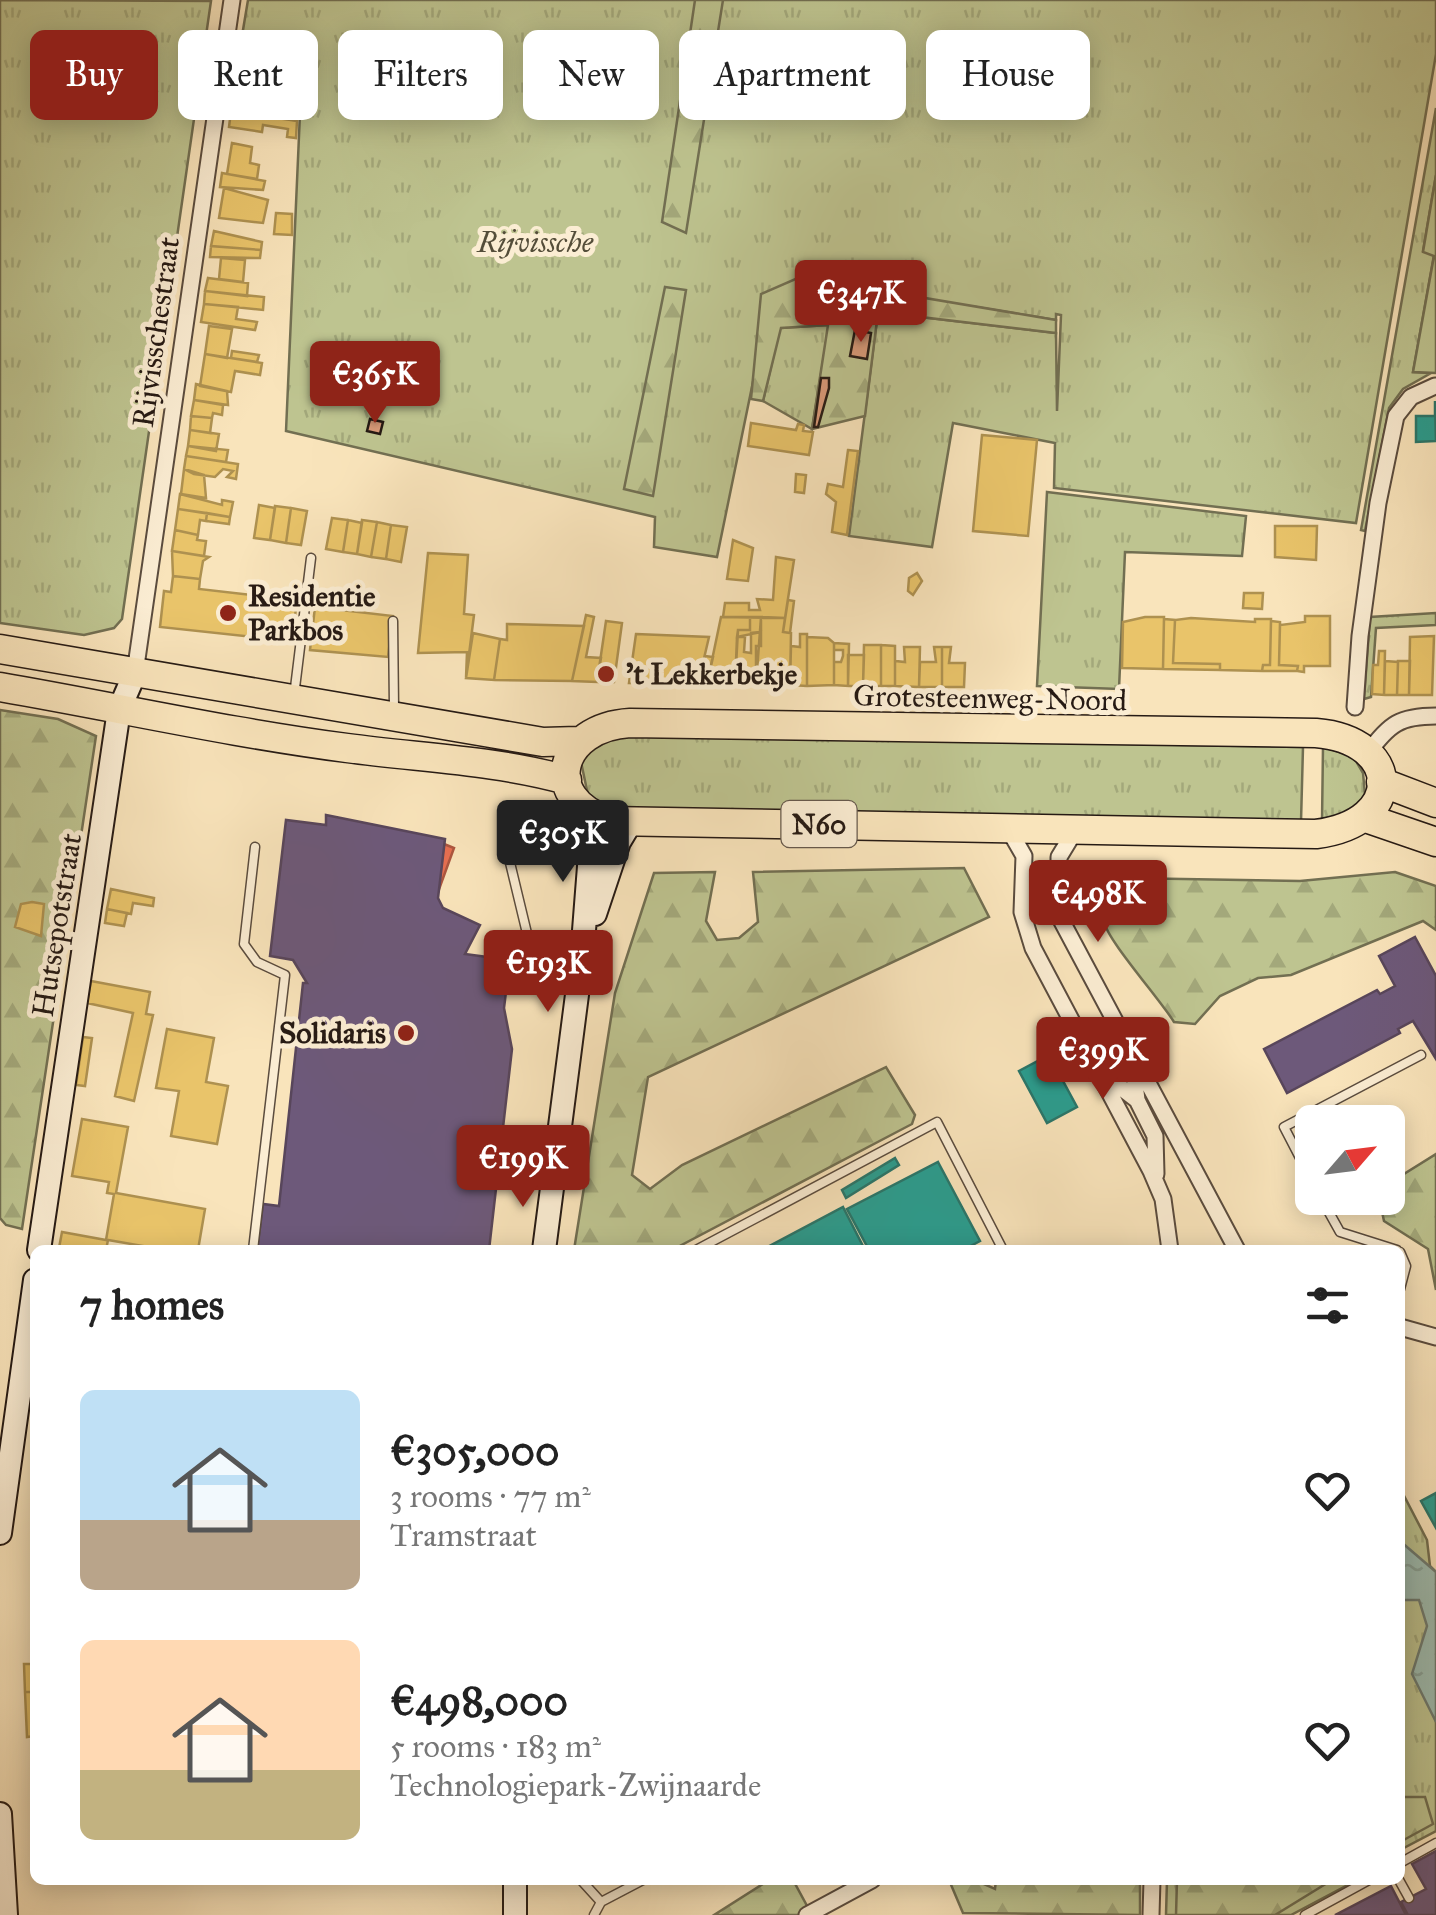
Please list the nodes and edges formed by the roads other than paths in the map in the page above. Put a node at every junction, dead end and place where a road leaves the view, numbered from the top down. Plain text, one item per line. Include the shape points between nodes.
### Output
1 (232, 0) edge
2 (1435, 386) edge
3 (311, 558) dead end
4 (393, 621) dead end
5 (0, 649) edge
6 (135, 672) junction
7 (0, 686) edge
8 (294, 700) junction
9 (1355, 706) dead end
10 (119, 710) junction
11 (1436, 716) edge
12 (395, 717) junction
13 (578, 742) junction
14 (1368, 752) junction
15 (567, 780) junction
16 (1382, 782) junction
17 (1436, 803) edge
18 (593, 816) junction
19 (1366, 818) junction
20 (631, 822) junction
21 (1006, 827) junction
22 (1077, 828) junction
23 (1436, 842) edge
24 (506, 846) dead end
25 (255, 847) dead end
26 (582, 956) junction
27 (1421, 1055) dead end
28 (1132, 1056) junction
29 (1097, 1069) junction
30 (1137, 1100) junction
31 (1326, 1105) edge
32 (1295, 1121) edge
33 (1155, 1136) junction
34 (1295, 1148) edge
35 (1187, 1159) junction
36 (1156, 1183) junction
37 (1331, 1215) edge
38 (40, 1245) edge
39 (253, 1245) edge
40 (545, 1245) edge
41 (705, 1245) edge
42 (1001, 1245) edge
43 (1169, 1245) edge
44 (1238, 1245) edge
45 (1380, 1245) edge
46 (30, 1315) edge
47 (1405, 1328) edge
48 (1436, 1337) edge
49 (0, 1523) edge
50 (0, 1814) edge
51 (1436, 1843) edge
52 (1405, 1860) edge
53 (515, 1885) edge
54 (586, 1885) edge
55 (633, 1885) edge
56 (863, 1885) edge
57 (1152, 1885) edge
58 (1360, 1885) edge
59 (1402, 1885) edge
60 (1409, 1898) dead end
61 (601, 1902) junction
62 (6, 1915) edge
63 (514, 1915) edge
64 (594, 1915) edge
65 (808, 1915) edge
66 (1151, 1915) edge
67 (1305, 1915) edge

1 - 6 street, Rijvisschestraat
2 - 9 street via 1411,397 1396,416 1365,598
3 - 8 lane
4 - 12 lane
5 - 6 highway, Grotesteenweg-Noord
6 - 8 highway, Grotesteenweg-Noord
6 - 10 street, Hutsepotstraat
7 - 10 highway
8 - 12 highway, Grotesteenweg-Noord
10 - 15 highway
10 - 38 street, Hutsepotstraat
11 - 14 street via 1403,717
12 - 13 highway, Grotesteenweg-Noord via 551,744
13 - 14 highway, Grotesteenweg-Noord via 594,728 630,723 1316,734 1340,736
13 - 15 highway
14 - 16 highway
15 - 18 highway
16 - 17 highway
16 - 19 highway
18 - 20 highway, N60
18 - 26 street
19 - 22 highway, N60 via 1316,834
19 - 23 highway
20 - 21 highway, N60
20 - 26 street
21 - 22 highway, N60
21 - 29 street via 1024,856 1022,912 1033,948
22 - 28 street via 1059,858 1059,916
24 - 26 lane via 531,950
25 - 39 lane via 244,944 258,962 285,975
26 - 40 street
27 - 31 lane
28 - 30 street
28 - 35 street
29 - 30 street
29 - 36 street
30 - 33 street
32 - 34 lane via 1284,1127
33 - 35 street
33 - 36 street
35 - 44 street
36 - 43 street
37 - 45 lane via 1340,1232
41 - 42 lane via 937,1122
46 - 49 street
47 - 48 street
50 - 62 street
51 - 52 lane
53 - 63 street
54 - 61 lane
55 - 61 lane
56 - 65 street
57 - 66 street
58 - 67 lane
59 - 60 lane
61 - 64 lane

